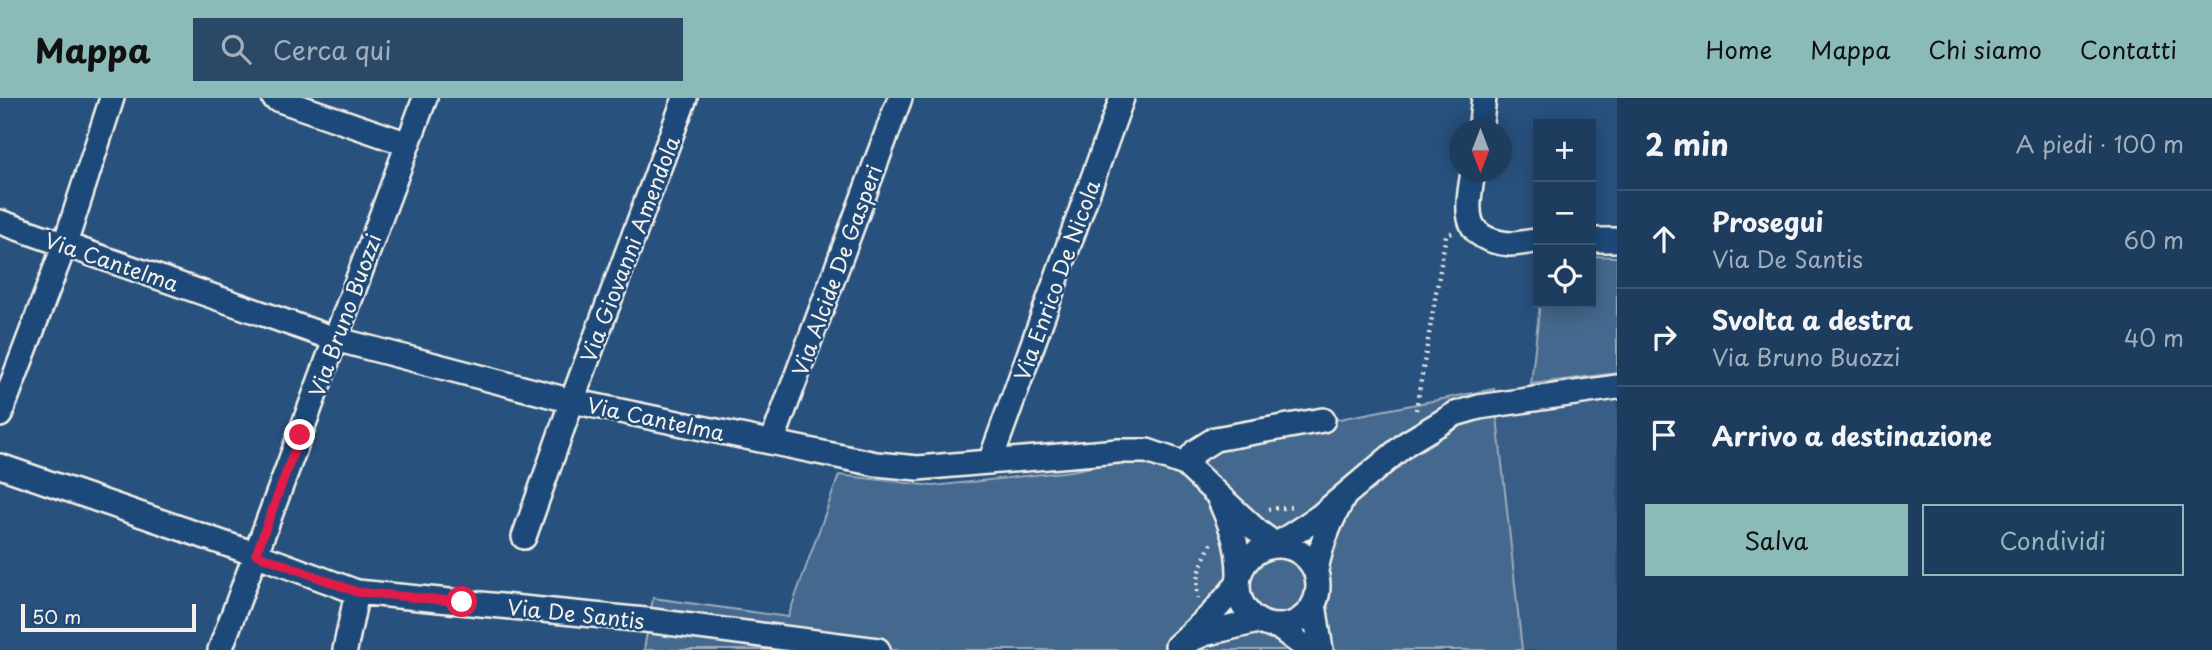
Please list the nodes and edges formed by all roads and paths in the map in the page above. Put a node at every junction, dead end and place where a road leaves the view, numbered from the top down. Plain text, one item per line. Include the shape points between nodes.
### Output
1 (112, 98) edge
2 (274, 98) edge
3 (425, 98) edge
4 (685, 98) edge
5 (900, 98) edge
6 (1122, 98) edge
7 (1485, 98) edge
8 (1482, 119) edge
9 (408, 144) junction
10 (1471, 182) edge
11 (0, 222) edge
12 (1472, 228) junction
13 (1596, 240) edge
14 (1617, 240) edge
15 (1533, 242) edge
16 (65, 244) junction
17 (335, 339) junction
18 (1617, 387) edge
19 (572, 401) junction
20 (0, 415) edge
21 (1409, 417) dead end
22 (1323, 420) dead end
23 (772, 442) junction
24 (990, 462) junction
25 (1185, 464) junction
26 (0, 466) edge
27 (1345, 495) junction
28 (1297, 507) dead end
29 (1236, 521) junction
30 (524, 537) dead end
31 (1276, 545) junction
32 (256, 554) junction
33 (1315, 571) junction
34 (1238, 579) junction
35 (357, 592) junction
36 (1314, 604) junction
37 (1208, 618) junction
38 (1268, 623) junction
39 (1174, 648) edge
40 (220, 650) edge
41 (345, 650) edge
42 (877, 650) edge
43 (1309, 650) edge
44 (1321, 650) edge

1 - 16 street
2 - 9 street
3 - 9 street, Via Bruno Buozzi
4 - 19 street, Via Giovanni Amendola
5 - 23 street, Via Alcide De Gasperi
6 - 24 street, Via Enrico De Nicola
7 - 8 street
9 - 17 street, Via Bruno Buozzi
10 - 12 street via 1468,205
11 - 16 street, Via Cantelma
12 - 15 street via 1490,241
12 - 21 path via 1446,235 1417,410
13 - 14 street
16 - 17 street, Via Cantelma
16 - 20 street
17 - 19 street, Via Cantelma
17 - 32 street, Via Bruno Buozzi
18 - 27 street via 1455,414 1406,443
19 - 23 street, Via Cantelma
19 - 30 street, Via Giovanni Amendola
22 - 25 street via 1215,439
23 - 24 street, Via Cantelma via 890,466
24 - 25 street, Via Cantelma via 1147,451
25 - 29 street via 1217,494
26 - 32 street, Via De Santis
27 - 31 street
27 - 33 street via 1326,528
28 - 29 path via 1254,512
29 - 31 street
29 - 34 street
29 - 37 path via 1212,542 1203,561 1197,593
31 - 33 street via 1298,551
31 - 34 street via 1254,553
32 - 35 street, Via De Santis
32 - 40 street, Via Bruno Buozzi
33 - 36 street
34 - 37 street
34 - 38 street via 1244,609
35 - 41 street
35 - 42 street, Via De Santis via 645,620
36 - 38 street via 1290,624
36 - 44 street
37 - 39 street
38 - 39 street via 1204,634
38 - 43 street

